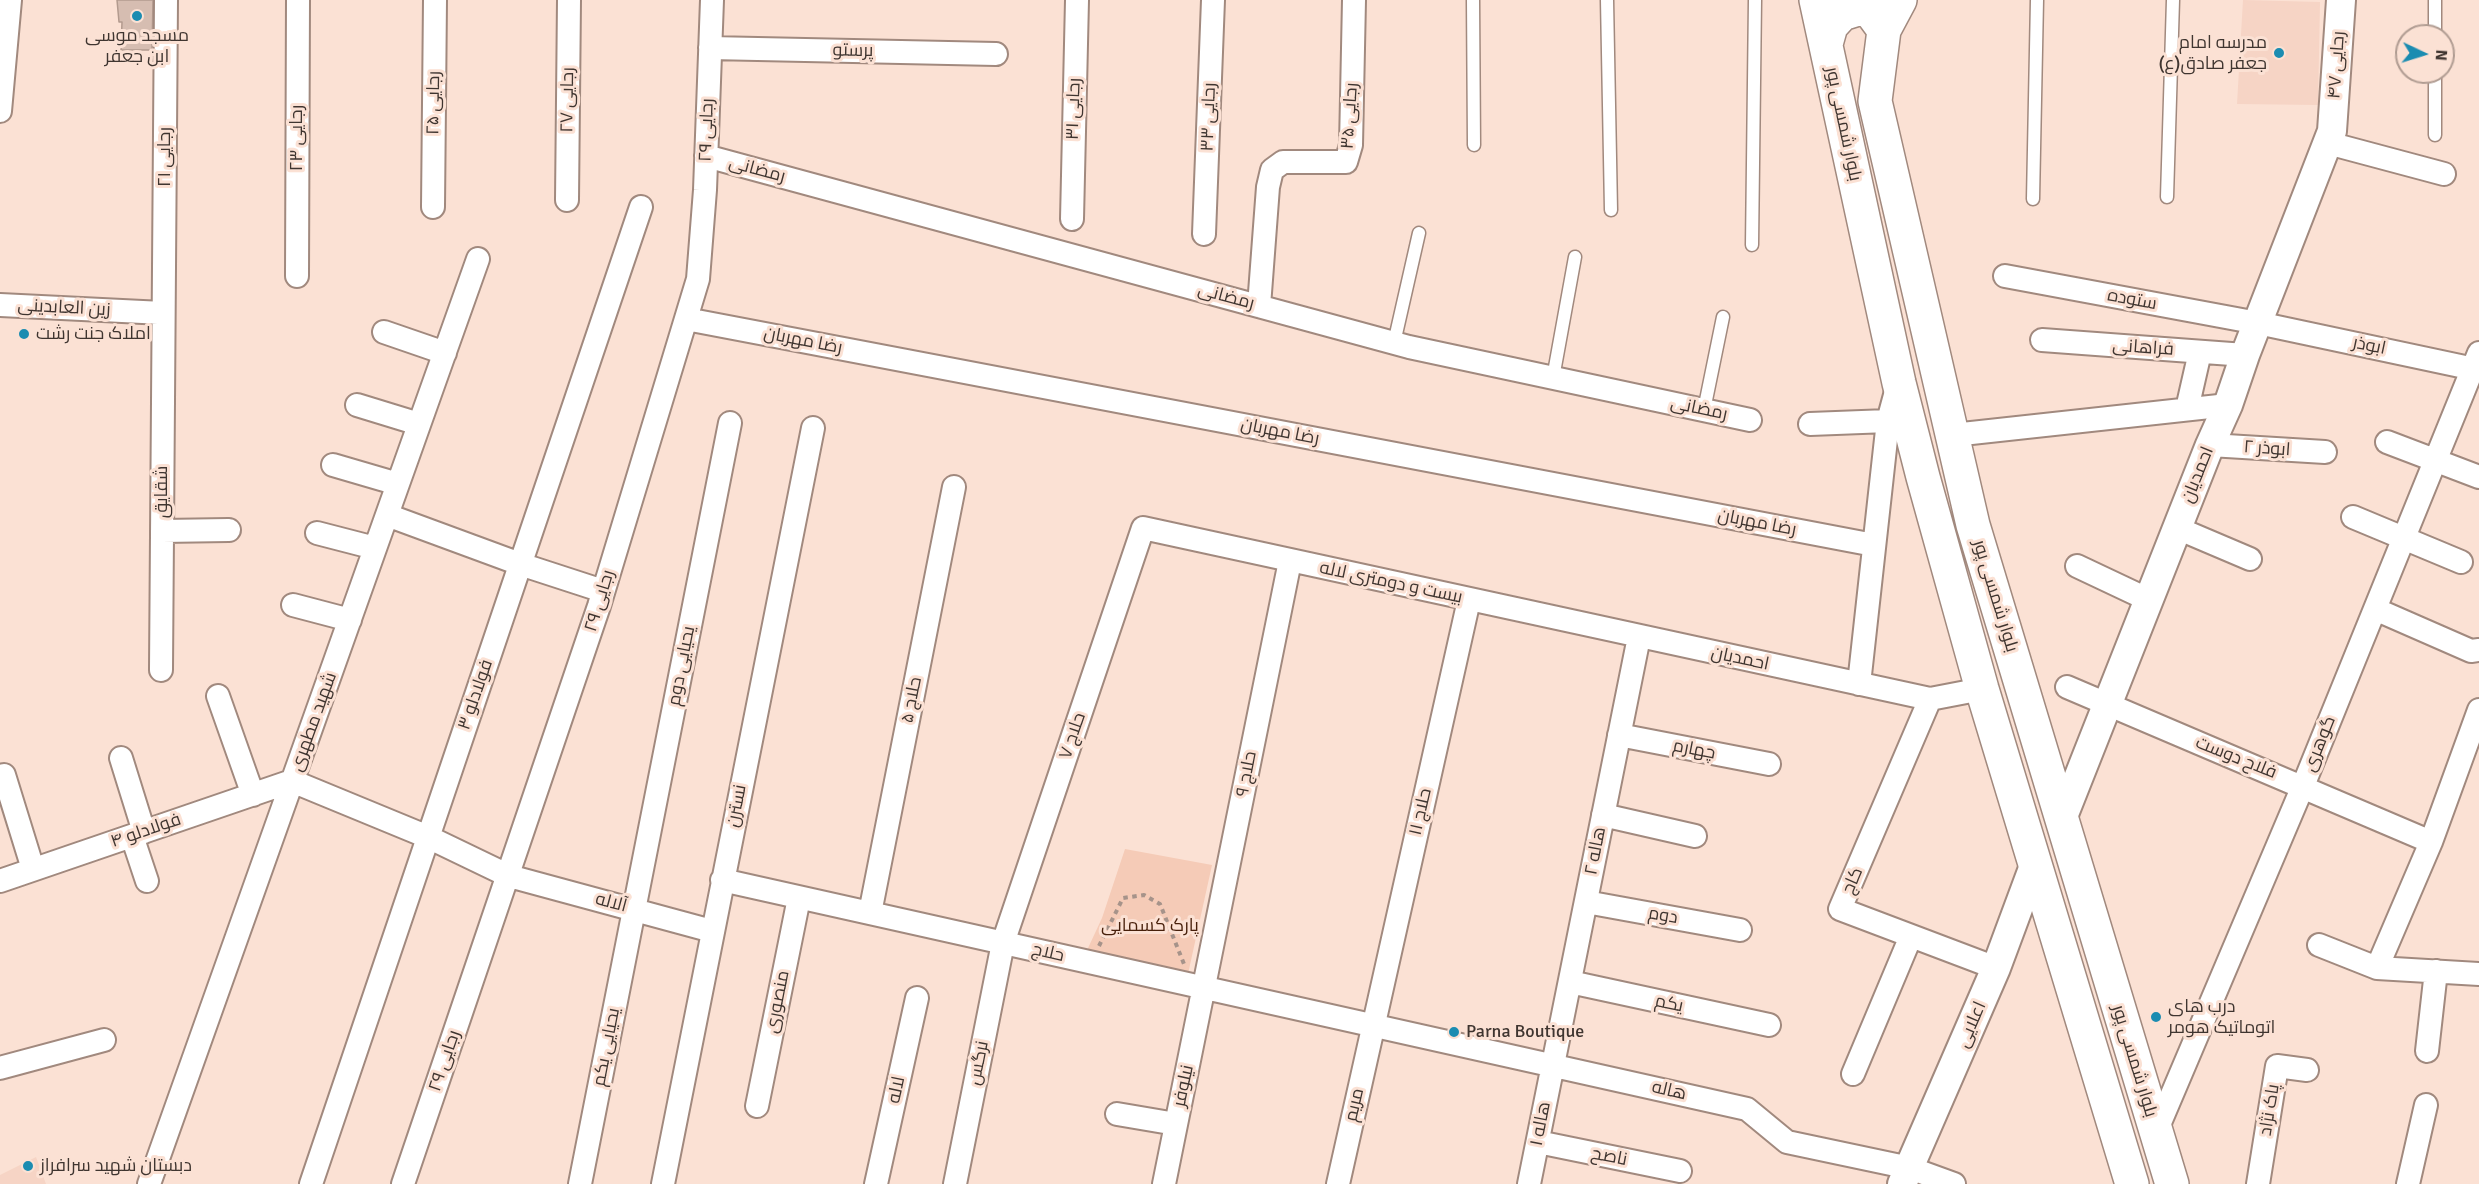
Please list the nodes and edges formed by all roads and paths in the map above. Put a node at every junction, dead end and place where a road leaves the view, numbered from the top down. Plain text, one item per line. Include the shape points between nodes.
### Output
1 (10, 0) edge
2 (166, 0) edge
3 (298, 0) edge
4 (435, 0) edge
5 (569, 0) edge
6 (712, 0) edge
7 (1077, 0) edge
8 (1214, 0) edge
9 (1354, 0) edge
10 (1473, 0) edge
11 (1606, 0) edge
12 (1755, 0) edge
13 (1816, 0) edge
14 (1900, 0) edge
15 (2037, 0) edge
16 (2173, 0) edge
17 (2341, 0) edge
18 (2435, 0) edge
19 (2435, 24) edge
20 (1884, 30) junction
21 (1826, 44) junction
22 (710, 48) junction
23 (996, 54) dead end
24 (2435, 84) edge
25 (0, 111) edge
26 (2435, 135) dead end
27 (2330, 137) junction
28 (1474, 145) dead end
29 (706, 156) junction
30 (2444, 174) dead end
31 (2167, 197) dead end
32 (2033, 199) dead end
33 (567, 200) dead end
34 (433, 207) dead end
35 (641, 207) dead end
36 (1611, 210) dead end
37 (1071, 219) dead end
38 (1419, 233) dead end
39 (1204, 234) dead end
40 (1752, 245) dead end
41 (1575, 256) dead end
42 (478, 259) dead end
43 (297, 276) dead end
44 (2005, 276) dead end
45 (0, 305) edge
46 (1259, 306) junction
47 (164, 313) junction
48 (1723, 317) dead end
49 (686, 319) junction
50 (2258, 323) junction
51 (384, 332) dead end
52 (2042, 340) dead end
53 (1394, 343) junction
54 (2200, 352) junction
55 (445, 353) junction
56 (2245, 355) junction
57 (2477, 364) edge
58 (1553, 378) junction
59 (1899, 382) junction
60 (357, 405) dead end
61 (2228, 405) junction
62 (2187, 409) junction
63 (1704, 410) junction
64 (1750, 420) dead end
65 (1888, 421) junction
66 (730, 423) dead end
67 (419, 424) junction
68 (1810, 424) dead end
69 (813, 428) dead end
70 (1953, 435) junction
71 (2387, 442) dead end
72 (2210, 445) junction
73 (2325, 452) dead end
74 (2436, 459) junction
75 (333, 465) dead end
76 (2479, 477) edge
77 (398, 484) junction
78 (954, 487) dead end
79 (387, 515) junction
80 (2352, 517) dead end
81 (1143, 528) joint
82 (2177, 528) junction
83 (229, 530) dead end
84 (162, 531) junction
85 (317, 533) dead end
86 (2404, 538) junction
87 (1874, 545) junction
88 (375, 548) junction
89 (2250, 559) dead end
90 (1290, 561) junction
91 (2461, 562) dead end
92 (520, 564) junction
93 (2077, 566) dead end
94 (603, 591) junction
95 (1469, 600) junction
96 (2149, 600) junction
97 (293, 604) dead end
98 (2375, 609) junction
99 (350, 620) junction
100 (1639, 637) junction
101 (2479, 650) edge
102 (161, 670) dead end
103 (1859, 684) junction
104 (2067, 687) dead end
105 (1982, 689) junction
106 (218, 696) dead end
107 (1930, 699) junction
108 (2107, 705) junction
109 (2479, 710) edge
110 (1619, 735) junction
111 (121, 758) dead end
112 (1768, 764) dead end
113 (4, 775) dead end
114 (292, 781) junction
115 (2303, 786) junction
116 (253, 795) junction
117 (1603, 815) junction
118 (2062, 819) junction
119 (138, 834) junction
120 (1695, 836) dead end
121 (428, 837) junction
122 (2431, 842) junction
123 (2035, 863) junction
124 (33, 869) junction
125 (509, 876) junction
126 (0, 880) edge
127 (147, 880) dead end
128 (722, 880) junction
129 (799, 898) junction
130 (1586, 902) junction
131 (634, 910) junction
132 (870, 914) junction
133 (1740, 930) dead end
134 (712, 931) junction
135 (1911, 936) junction
136 (1003, 943) junction
137 (2319, 945) dead end
138 (1090, 962) junction
139 (1996, 968) junction
140 (2377, 968) junction
141 (2436, 971) junction
142 (2479, 974) edge
143 (1570, 982) junction
144 (1199, 987) junction
145 (917, 998) dead end
146 (1373, 1025) junction
147 (1768, 1025) dead end
148 (104, 1040) dead end
149 (2427, 1051) dead end
150 (1553, 1065) junction
151 (0, 1068) edge
152 (2307, 1070) dead end
153 (1852, 1074) dead end
154 (2426, 1105) dead end
155 (757, 1106) dead end
156 (1117, 1114) dead end
157 (1176, 1124) junction
158 (2156, 1132) junction
159 (1538, 1142) junction
160 (1680, 1172) dead end
161 (1906, 1176) edge
162 (1170, 1182) edge
163 (881, 1183) edge
164 (149, 1184) edge
165 (311, 1184) edge
166 (403, 1184) edge
167 (580, 1184) edge
168 (663, 1184) edge
169 (955, 1184) edge
170 (1338, 1184) edge
171 (1529, 1184) edge
172 (1954, 1184) edge
173 (2132, 1184) edge
174 (2172, 1184) edge
175 (2258, 1184) edge
176 (2408, 1184) edge

1 - 25 street
2 - 47 street, رجایی ۲۱
3 - 43 street, رجایی ۲۳
4 - 34 street, رجایی ۲۵
5 - 33 street, رجایی ۲۷
6 - 22 street, رجایی ۲۹
7 - 37 street, رجایی ۳۱
8 - 39 street, رجایی ۳۳
9 - 46 street, رجایی ۳۵ via 1351,145 1346,162 1283,162 1272,170
10 - 28 lane
11 - 36 lane
12 - 40 lane
13 - 21 main road, بلوار شمسی پور
14 - 20 main road, بلوار شمسی پور
15 - 32 lane
16 - 31 lane
17 - 27 street, رجایی ۴۷
18 - 19 lane
20 - 21 main road via 1870,11 1858,9 1842,14 1831,26
20 - 70 main road, بلوار شمسی پور via 1875,101
21 - 59 main road, بلوار شمسی پور
22 - 23 street, پرستو
22 - 29 street, رجایی ۲۹
24 - 26 lane
27 - 30 street
27 - 50 street, احمدیان
29 - 46 street, رمضانی
29 - 49 street, رجایی ۲۹ via 698,279
35 - 92 street, فولادلو ۳
38 - 53 lane
41 - 58 lane
42 - 55 street, شهید مطهری
44 - 50 street, ستوده
45 - 47 street, زین العابدینی
46 - 53 street, رمضانی
47 - 84 street, شقایق
48 - 63 lane
49 - 87 street, رضا مهربان
49 - 94 street, رجایی ۲۹
50 - 56 street, احمدیان
50 - 57 street, ابوذر
51 - 55 street
52 - 54 street, فراهانی
53 - 58 street, رمضانی
54 - 56 street, فراهانی
54 - 62 street
55 - 67 street, شهید مطهری
56 - 61 street, احمدیان
57 - 74 street, گوهری
58 - 63 street, رمضانی
59 - 65 street
59 - 105 main road, بلوار شمسی پور
60 - 67 street
61 - 62 street
61 - 72 street, احمدیان
62 - 70 street
63 - 64 street, رمضانی
65 - 68 street
65 - 87 street
66 - 131 street, یحیایی دوم
67 - 77 street, شهید مطهری
69 - 128 street, نسترن
70 - 118 main road, بلوار شمسی پور via 1973,525
71 - 74 street
72 - 73 street, ابوذر ۲
72 - 82 street, احمدیان
74 - 76 street
74 - 86 street, گوهری
75 - 77 street
77 - 79 street, شهید مطهری
78 - 132 street, حلاج ۵
79 - 88 street, شهید مطهری
79 - 92 street
80 - 86 street
81 - 90 street, بیست و دومتری لاله
81 - 136 street, حلاج ۷
82 - 89 street
82 - 96 street, احمدیان
83 - 84 street
84 - 102 street, شقایق
85 - 88 street
86 - 91 street
86 - 98 street, گوهری
87 - 103 street
88 - 99 street, شهید مطهری
90 - 95 street, بیست و دومتری لاله
90 - 144 street, حلاج ۹
92 - 94 street
92 - 121 street, فولادلو ۳
93 - 96 street
94 - 125 street, رجایی ۲۹
95 - 100 street, بیست و دومتری لاله
95 - 146 street, حلاج ۱۱
96 - 108 street, احمدیان
97 - 99 street
98 - 101 street via 2471,651
98 - 115 street, گوهری
99 - 114 street, شهید مطهری
100 - 103 street, احمدیان
100 - 110 street, هاله ۲
103 - 107 street, احمدیان
104 - 108 street, فلاح دوست
105 - 107 street, احمدیان
105 - 123 main road, بلوار شمسی پور
106 - 116 street
107 - 135 street, کاج via 1840,909
108 - 115 street, فلاح دوست
108 - 118 street, احمدیان
109 - 122 street
110 - 112 street, چهارم
110 - 117 street, هاله ۲
111 - 119 street
113 - 124 street
114 - 116 street, فولادلو ۴
114 - 121 street, آلاله
114 - 164 street, شهید مطهری
115 - 122 street, فلاح دوست
115 - 158 street, گوهری
116 - 119 street, فولادلو ۴
117 - 120 street
117 - 130 street, هاله ۲
118 - 158 main road, بلوار شمسی پور
119 - 124 street, فولادلو ۴
119 - 127 street
121 - 125 street, آلاله
121 - 165 street, فولادلو ۳
122 - 140 street
123 - 139 street, اعلایی
123 - 173 main road, بلوار شمسی پور
124 - 126 street, فولادلو ۴
125 - 131 street, آلاله
125 - 166 street, رجایی ۲۹
128 - 129 street, حلاج
128 - 134 street, نسترن
129 - 132 street, حلاج
129 - 155 street, منصوری
130 - 133 street, دوم
130 - 143 street, هاله ۲
131 - 134 street, آلاله
131 - 167 street, یحیایی یکم
132 - 136 street, حلاج
134 - 168 street, نسترن
135 - 139 street, کاج
135 - 153 street
136 - 138 street, حلاج
136 - 169 street, نرگس
137 - 140 street
138 - 144 street, حلاج
138 - 144 path via 1123,898 1144,895 1160,904
139 - 161 street, اعلایی
140 - 141 street
141 - 142 street
141 - 149 street
143 - 147 street, یکم
143 - 150 street, هاله ۲
144 - 146 street, حلاج
144 - 157 street, نیلوفر
145 - 163 street, لاله
146 - 150 street, هاله
146 - 170 street, مریم
148 - 151 street
150 - 159 street, هاله ۱
150 - 161 street, هاله via 1747,1109 1787,1142
152 - 175 street, پاک نژاد via 2277,1066
154 - 176 street
156 - 157 street
157 - 162 street, نیلوفر
158 - 174 main road, بلوار شمسی پور
159 - 160 street, ناصح
159 - 171 street, هاله ۱
161 - 172 street, هاله

